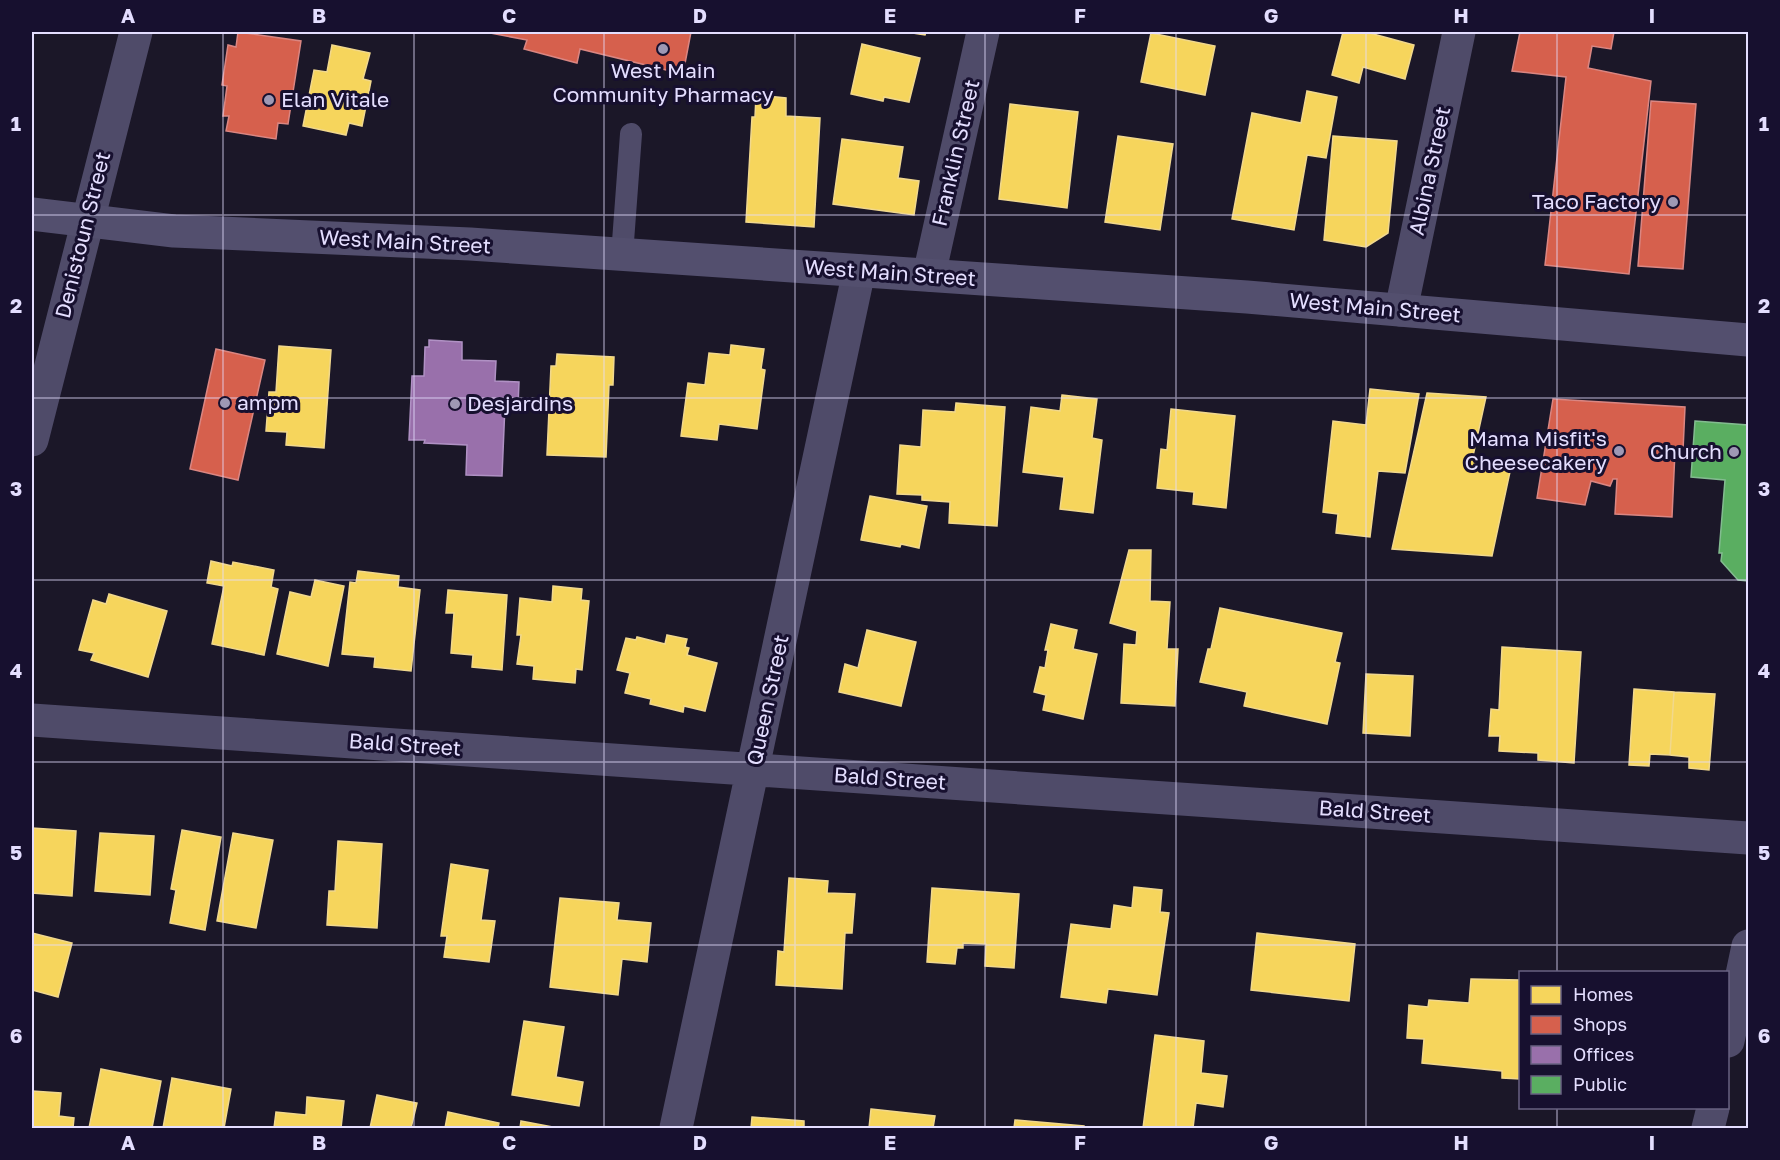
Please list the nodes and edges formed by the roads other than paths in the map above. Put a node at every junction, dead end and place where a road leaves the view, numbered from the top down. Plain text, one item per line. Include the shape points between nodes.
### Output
1 (136, 32) edge
2 (983, 32) edge
3 (1459, 32) edge
4 (631, 134) dead end
5 (32, 214) edge
6 (87, 219) junction
7 (622, 255) junction
8 (859, 271) junction
9 (929, 275) junction
10 (1401, 310) junction
11 (1749, 340) edge
12 (32, 440) edge
13 (32, 720) edge
14 (753, 769) junction
15 (1749, 838) edge
16 (1749, 946) edge
17 (1729, 1036) edge
18 (1713, 1109) edge
19 (676, 1128) edge
20 (1708, 1128) edge

1 - 6 street, Denistoun Street
2 - 9 street, Franklin Street
3 - 10 street, Albina Street
4 - 7 lane
5 - 6 main road, West Main Street
6 - 7 main road, West Main Street via 174,231
6 - 12 street, Denistoun Street
7 - 8 main road, West Main Street
8 - 9 main road, West Main Street
8 - 14 street, Queen Street
9 - 10 main road, West Main Street
10 - 11 main road, West Main Street
13 - 14 street, Bald Street
14 - 15 street, Bald Street
14 - 19 street, Queen Street
16 - 17 street
18 - 20 street

